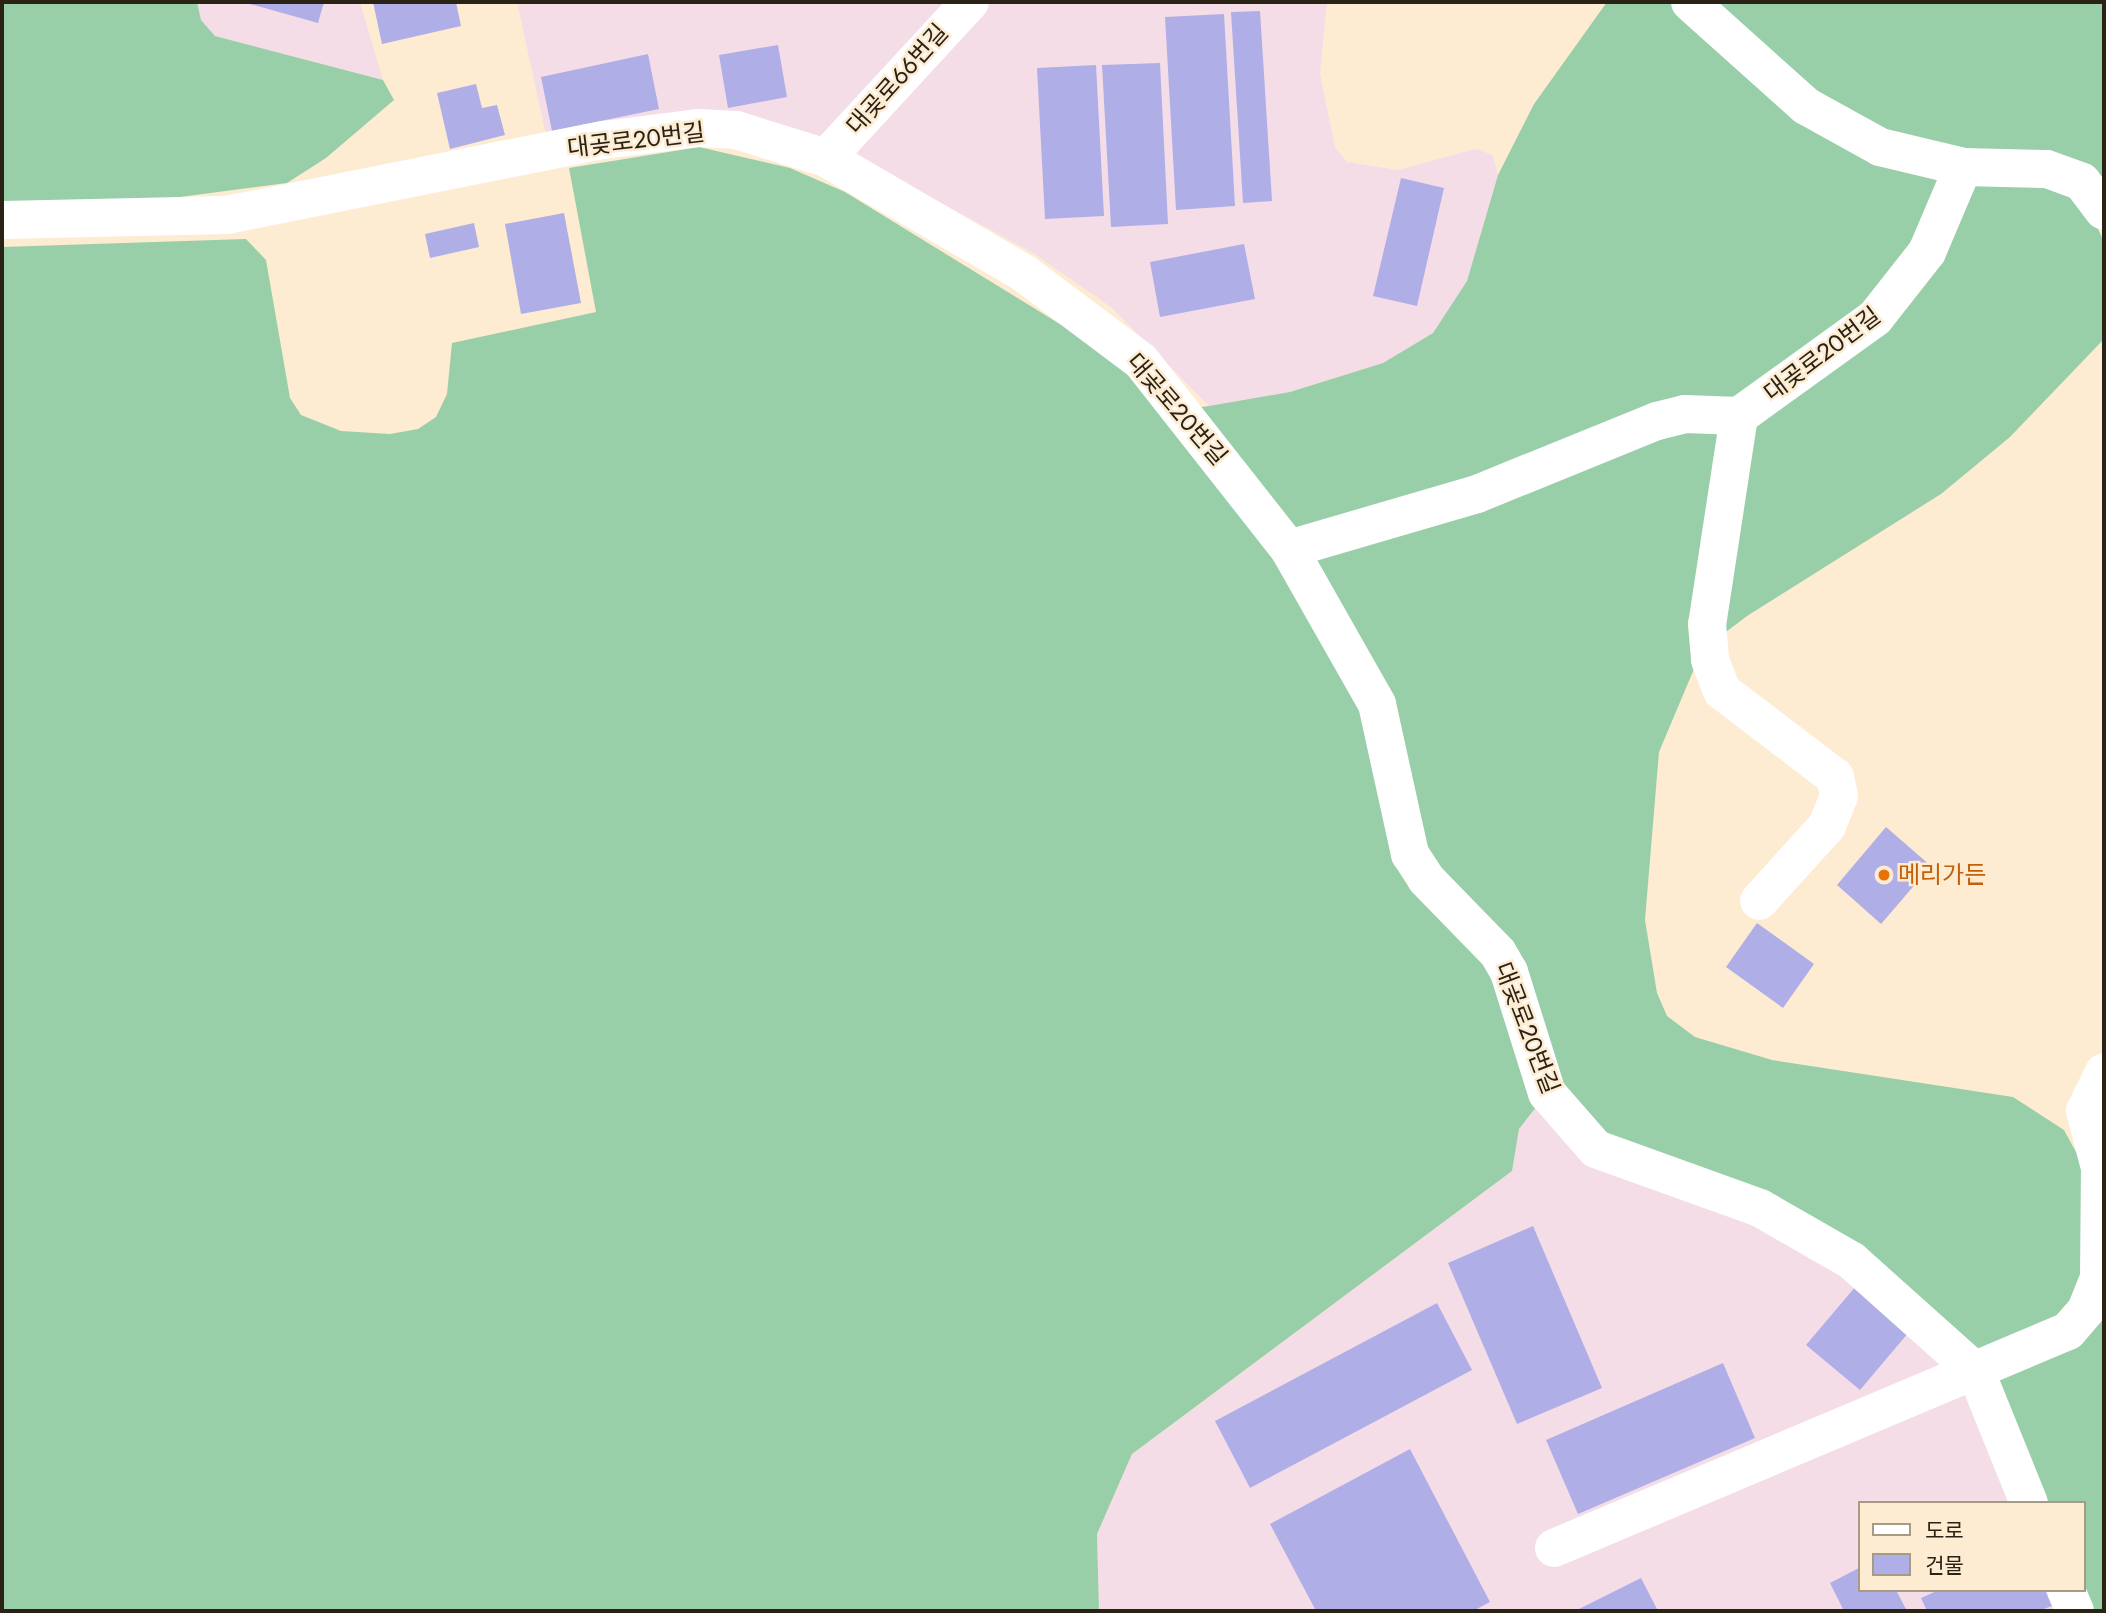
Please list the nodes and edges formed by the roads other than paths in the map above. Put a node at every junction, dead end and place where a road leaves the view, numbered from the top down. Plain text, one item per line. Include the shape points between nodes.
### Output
1 (970, 2) edge
2 (1690, 2) edge
3 (826, 158) junction
4 (1963, 167) junction
5 (2104, 211) edge
6 (2, 220) edge
7 (1739, 416) junction
8 (1289, 550) junction
9 (1759, 901) dead end
10 (2104, 1072) edge
11 (1976, 1372) junction
12 (2028, 1501) edge
13 (1554, 1548) dead end
14 (2067, 1592) edge
15 (2075, 1611) edge

1 - 3 street, 대곶로66번길
2 - 4 street via 1806,106 1880,147
3 - 6 street, 대곶로20번길 via 736,130 699,128 604,140 227,215
3 - 8 street, 대곶로20번길 via 1015,267 1112,336 1180,404
4 - 5 street via 2047,169 2082,182
4 - 7 street, 대곶로20번길 via 1927,253 1875,317
7 - 8 street, 대곶로20번길 via 1685,414 1657,422 1477,495
7 - 9 street, 대곶로20번길 via 1707,624 1710,660 1722,691 1835,778 1839,796 1827,826
8 - 11 street, 대곶로20번길 via 1377,704 1410,854 1426,880 1498,953 1509,972 1547,1093 1596,1149 1760,1208 1852,1261
10 - 11 street via 2085,1111 2100,1168 2099,1278 2068,1331
11 - 12 street, 대곶로20번길
11 - 13 street
14 - 15 street

